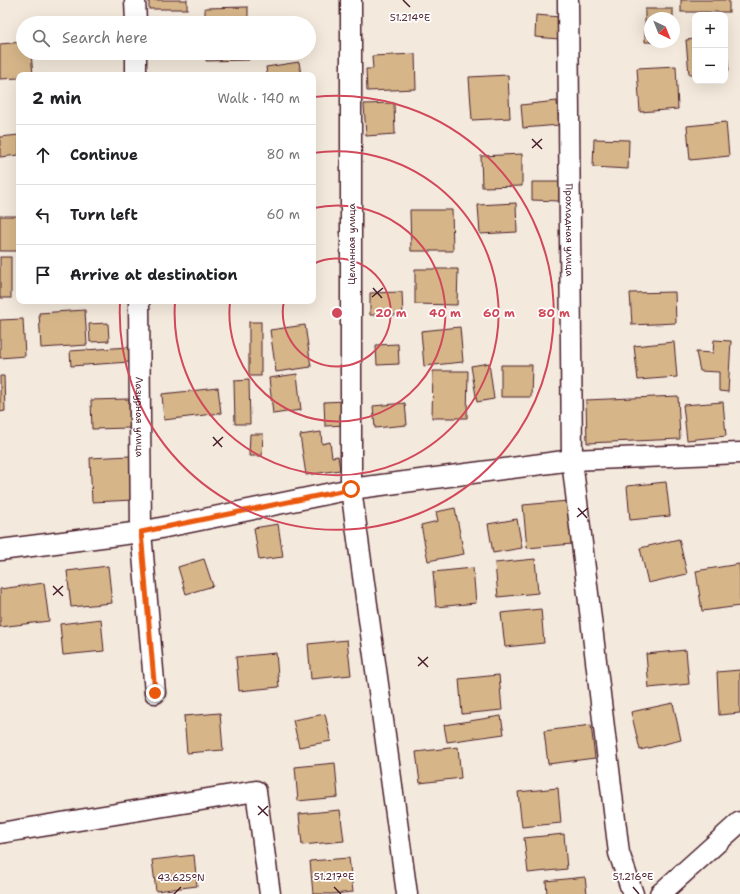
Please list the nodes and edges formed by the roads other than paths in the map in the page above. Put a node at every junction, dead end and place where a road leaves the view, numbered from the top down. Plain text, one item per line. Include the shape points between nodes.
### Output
1 (135, 0) edge
2 (351, 0) edge
3 (568, 0) edge
4 (136, 16) edge
5 (136, 60) edge
6 (136, 72) edge
7 (138, 304) edge
8 (740, 453) edge
9 (572, 460) junction
10 (351, 489) junction
11 (141, 532) junction
12 (0, 550) edge
13 (155, 693) dead end
14 (740, 822) edge
15 (0, 832) edge
16 (270, 894) edge
17 (407, 894) edge
18 (633, 894) edge
19 (660, 894) edge

1 - 4 street
2 - 10 street, Целинная улица
3 - 9 street, Прохладная улица
5 - 6 street
7 - 11 street, Лазурная улица
8 - 9 street
9 - 10 street
9 - 18 street, Прохладная улица via 619,853
10 - 11 street
10 - 17 street, Целинная улица
11 - 12 street
11 - 13 street, Лазурная улица
14 - 19 street
15 - 16 street via 256,791

